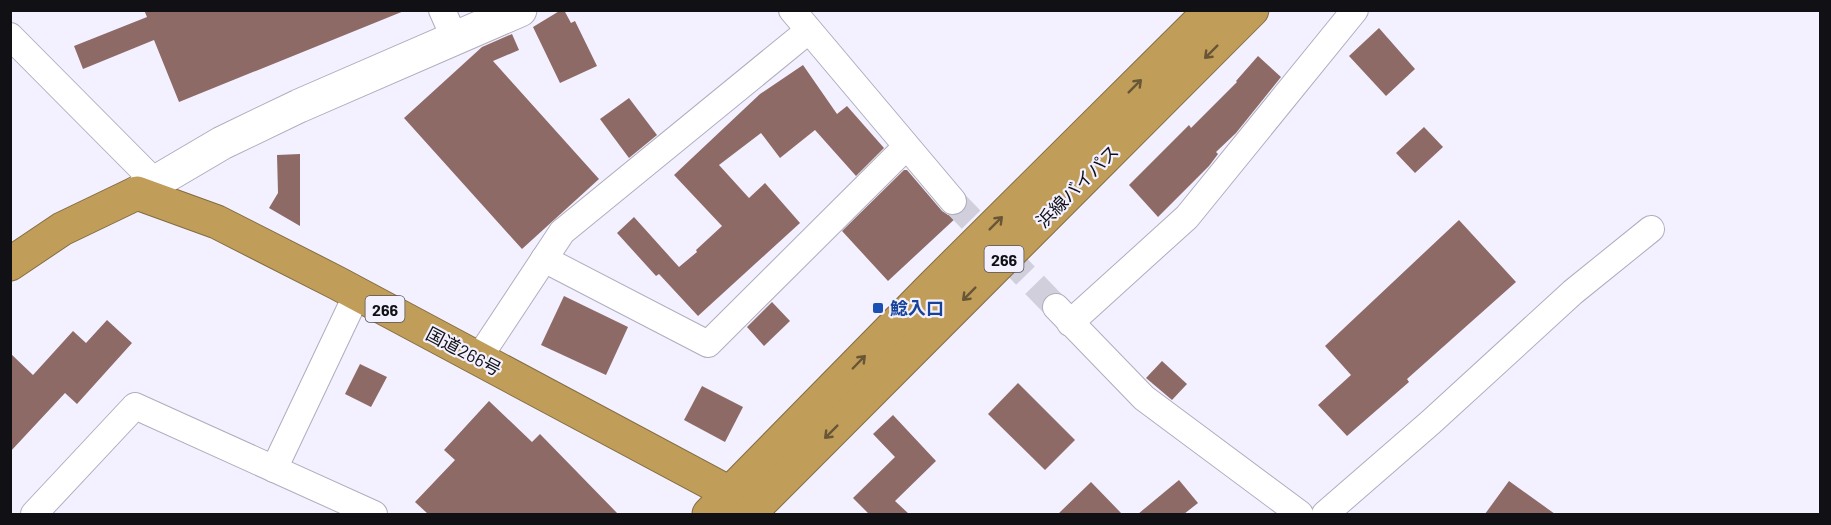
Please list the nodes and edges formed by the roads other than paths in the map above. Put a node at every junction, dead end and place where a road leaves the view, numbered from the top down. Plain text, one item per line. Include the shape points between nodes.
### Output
1 (520, 10) edge
2 (792, 10) edge
3 (1211, 10) edge
4 (1252, 10) edge
5 (1355, 10) edge
6 (449, 25) edge
7 (808, 31) junction
8 (10, 36) edge
9 (906, 147) junction
10 (146, 187) junction
11 (953, 201) tunnel mouth
12 (1651, 229) dead end
13 (544, 259) junction
14 (10, 264) edge
15 (357, 294) junction
16 (478, 359) junction
17 (274, 469) junction
18 (741, 509) edge
19 (34, 514) edge
20 (374, 514) edge
21 (1300, 514) edge
22 (1325, 514) edge

1 - 6 street
2 - 7 street
18 -> 3 highway, 浜線バイパス / 266 via 931,288
4 -> 18 highway, 浜線バイパス / 266
5 - 21 street via 1186,218 1063,315 1144,398
6 - 10 street
7 - 9 street
7 - 13 street via 562,232
8 - 10 street
9 - 11 street
9 - 13 street via 708,344
10 - 14 highway via 62,230
10 - 15 highway, 国道266号 / 266
12 - 22 street via 1574,292
13 - 16 street
15 - 16 highway, 国道266号 / 266
15 - 17 street
16 - 18 highway, 国道266号 / 266
17 - 19 street via 135,406
17 - 20 street

